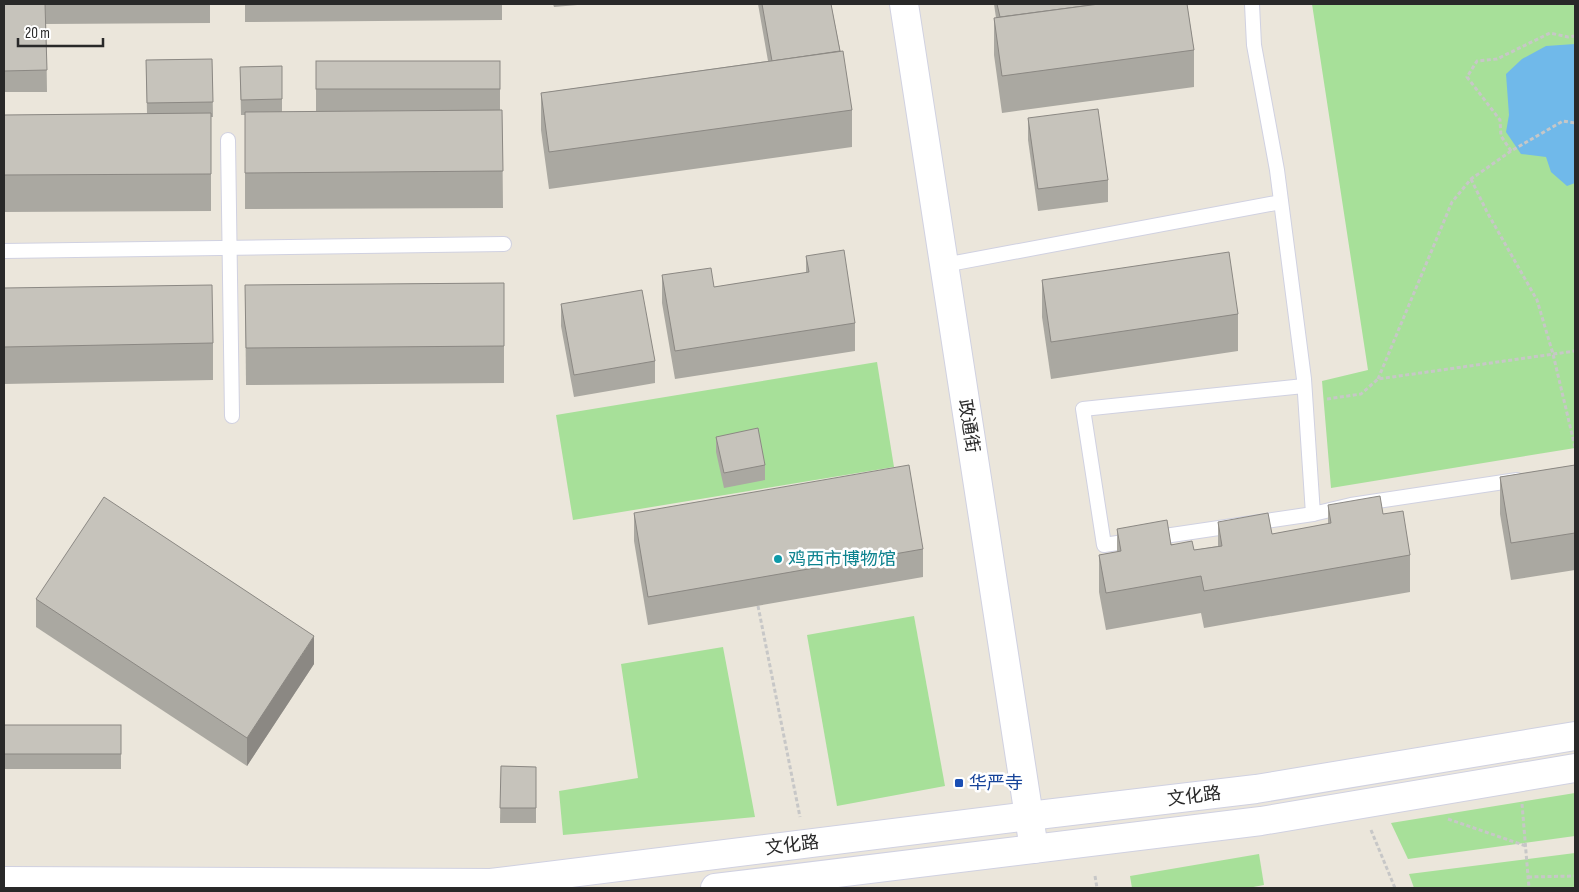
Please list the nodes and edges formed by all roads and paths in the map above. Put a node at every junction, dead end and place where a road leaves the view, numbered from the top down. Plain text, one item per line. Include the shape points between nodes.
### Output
1 (904, 4) edge
2 (1252, 4) edge
3 (1575, 36) edge
4 (1575, 123) edge
5 (228, 140) dead end
6 (1510, 151) junction
7 (1472, 178) junction
8 (1281, 202) junction
9 (504, 244) dead end
10 (230, 248) junction
11 (4, 251) edge
12 (944, 265) junction
13 (1575, 351) edge
14 (1553, 354) junction
15 (1378, 379) junction
16 (1304, 386) junction
17 (232, 416) dead end
18 (1575, 447) edge
19 (1526, 479) edge
20 (1313, 514) junction
21 (758, 606) dead end
22 (1575, 736) edge
23 (1575, 768) edge
24 (1520, 777) junction
25 (1360, 804) junction
26 (1030, 816) junction
27 (1446, 818) dead end
28 (800, 820) dead end
29 (1526, 846) junction
30 (1034, 849) junction
31 (1095, 876) dead end
32 (1575, 876) edge
33 (1528, 877) junction
34 (4, 881) edge
35 (808, 883) edge
36 (715, 888) edge
37 (1097, 888) edge
38 (1394, 888) edge
39 (1529, 888) edge

1 - 12 main road, 政通街
2 - 8 lane via 1254,45
3 - 6 path via 1550,33 1496,58 1478,61 1467,77 1500,120 1501,136
4 - 6 path via 1563,121
5 - 10 lane
6 - 7 path
7 - 14 path via 1487,212 1537,300
7 - 15 path via 1452,202
8 - 12 lane
8 - 16 lane
9 - 10 lane
10 - 11 lane
10 - 17 lane
12 - 26 main road, 政通街
13 - 14 path
14 - 15 path
14 - 18 path
15 - 16 path via 1361,394 1314,400
16 - 20 lane
16 - 20 lane via 1083,409 1104,545
19 - 20 lane via 1351,505
21 - 28 path
22 - 26 main road, 文化路 via 1256,789
23 - 24 main road, 文化路
24 - 25 main road, 文化路
24 - 29 path
25 - 30 main road, 文化路 via 1261,821
25 - 38 path
26 - 30 main road, 政通街
26 - 34 main road, 文化路 via 491,883
27 - 29 path
29 - 33 path
30 - 35 main road, 文化路
31 - 37 path
32 - 33 path
33 - 39 path
35 - 36 main road, 文化路

